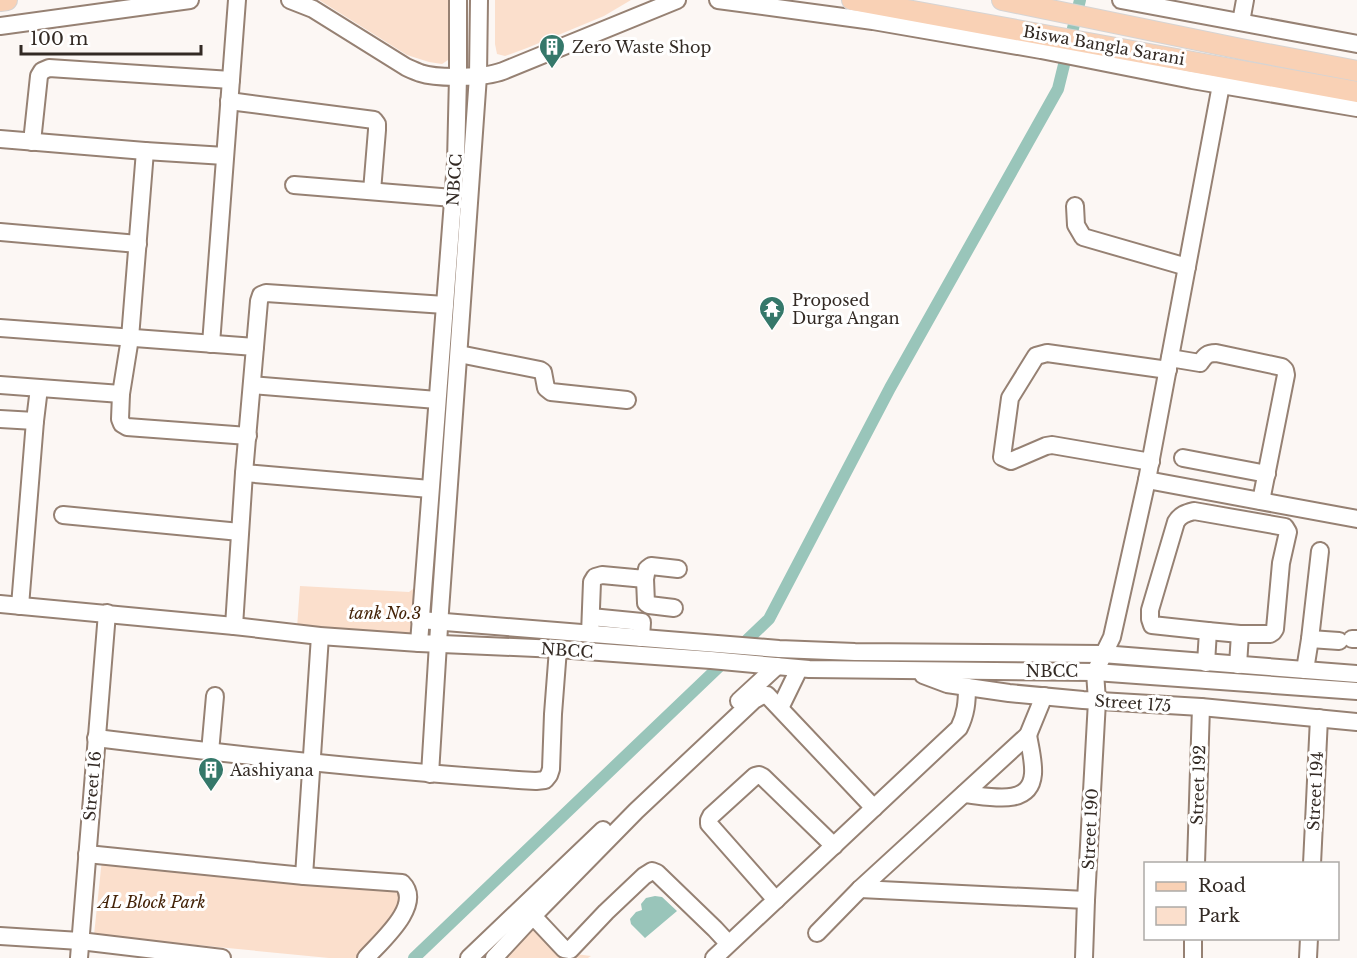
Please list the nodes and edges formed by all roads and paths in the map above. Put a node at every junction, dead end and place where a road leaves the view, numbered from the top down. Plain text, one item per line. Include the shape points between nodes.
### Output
1 (7, 0) edge
2 (190, 0) edge
3 (237, 0) edge
4 (290, 0) edge
5 (458, 0) edge
6 (479, 0) edge
7 (677, 0) edge
8 (718, 0) edge
9 (852, 0) edge
10 (1002, 0) edge
11 (1121, 0) edge
12 (1245, 0) edge
13 (0, 1) edge
14 (1241, 22) junction
15 (0, 26) edge
16 (1041, 42) junction
17 (1357, 44) edge
18 (1083, 50) junction
19 (1357, 71) edge
20 (458, 76) junction
21 (478, 76) junction
22 (231, 80) junction
23 (1221, 85) junction
24 (1357, 92) edge
25 (229, 101) junction
26 (1357, 108) edge
27 (0, 139) edge
28 (32, 142) junction
29 (145, 151) junction
30 (225, 156) junction
31 (294, 185) dead end
32 (372, 191) junction
33 (453, 198) junction
34 (1075, 206) dead end
35 (0, 232) edge
36 (138, 244) junction
37 (1187, 267) junction
38 (445, 305) junction
39 (0, 328) edge
40 (130, 338) junction
41 (211, 344) junction
42 (255, 347) junction
43 (459, 354) junction
44 (1169, 364) junction
45 (0, 385) edge
46 (252, 385) junction
47 (39, 388) junction
48 (121, 394) junction
49 (437, 400) junction
50 (627, 400) dead end
51 (0, 419) edge
52 (35, 422) junction
53 (248, 436) junction
54 (1183, 458) dead end
55 (1151, 462) junction
56 (244, 473) junction
57 (1267, 474) junction
58 (1147, 480) junction
59 (430, 489) junction
60 (1261, 501) junction
61 (63, 515) dead end
62 (1357, 519) edge
63 (240, 532) junction
64 (1320, 551) dead end
65 (678, 569) dead end
66 (645, 579) junction
67 (0, 604) edge
68 (20, 606) junction
69 (674, 608) dead end
70 (106, 613) junction
71 (420, 620) junction
72 (440, 622) junction
73 (234, 626) junction
74 (590, 626) junction
75 (1208, 631) junction
76 (1240, 634) junction
77 (320, 636) junction
78 (1310, 639) junction
79 (1349, 639) edge
80 (419, 643) junction
81 (439, 643) junction
82 (558, 649) junction
83 (711, 652) junction
84 (1102, 654) junction
85 (775, 660) junction
86 (1206, 663) junction
87 (1238, 665) junction
88 (799, 669) junction
89 (912, 670) junction
90 (1305, 670) junction
91 (1095, 672) junction
92 (1357, 674) edge
93 (967, 687) junction
94 (1357, 691) edge
95 (215, 696) dead end
96 (1044, 696) junction
97 (1097, 701) junction
98 (1201, 707) junction
99 (780, 708) junction
100 (1319, 718) junction
101 (1357, 722) edge
102 (1028, 735) junction
103 (96, 738) junction
104 (210, 752) junction
105 (311, 763) junction
106 (430, 774) junction
107 (964, 794) junction
108 (874, 808) junction
109 (834, 846) junction
110 (87, 854) junction
111 (1196, 862) edge
112 (1312, 862) edge
113 (304, 876) junction
114 (860, 889) junction
115 (776, 900) junction
116 (1086, 900) junction
117 (532, 916) junction
118 (817, 933) dead end
119 (0, 936) edge
120 (1193, 940) edge
121 (1309, 940) edge
122 (728, 943) junction
123 (79, 950) edge
124 (222, 958) edge
125 (366, 958) edge
126 (469, 958) edge
127 (494, 958) edge
128 (714, 958) edge
129 (1084, 958) edge
130 (1192, 958) edge
131 (1308, 958) edge

1 - 13 main road
2 - 15 street
3 - 22 street
4 - 20 street via 313,9 406,67 421,73
5 - 20 street, NBCC
6 - 21 street
7 - 21 street via 503,71
8 - 16 street
9 - 16 main road, Biswa Bangla Sarani
10 - 19 main road, Biswa Bangla Sarani
11 - 14 street
12 - 14 street
14 - 17 street
16 - 18 main road, Biswa Bangla Sarani
18 - 23 street
18 - 24 main road, Biswa Bangla Sarani
20 - 21 street
20 - 33 street, NBCC
21 - 43 street
22 - 25 street
22 - 28 street via 49,68 39,76
23 - 26 street
23 - 37 street
25 - 30 street
25 - 32 street via 374,120 377,130
27 - 28 street
28 - 29 street
29 - 30 street
29 - 36 street
30 - 41 street
31 - 32 street
32 - 33 street
33 - 38 street, NBCC
34 - 37 street via 1076,225 1083,237
35 - 36 street
36 - 40 street
37 - 44 street
38 - 42 street via 266,293 259,301
38 - 49 street, NBCC
39 - 40 street
40 - 41 street
40 - 48 street
41 - 42 street
42 - 46 street
43 - 50 street via 540,370 550,392
43 - 72 street
44 - 55 street
44 - 55 street via 1047,353 1036,356 1010,398 1002,457 1011,461 1052,445
44 - 57 street via 1200,363 1205,356 1216,353 1285,370
45 - 47 street
46 - 49 street
46 - 53 street
47 - 48 street
47 - 52 street
48 - 53 street via 120,419 127,427
49 - 59 street, NBCC
51 - 52 street
52 - 68 street
53 - 56 street
54 - 57 street
55 - 58 street
56 - 59 street
56 - 63 street
57 - 60 street
58 - 60 street
58 - 84 street via 1112,637
59 - 71 street, NBCC
60 - 62 street
61 - 63 street
63 - 73 street
64 - 78 street
65 - 66 street via 651,566
66 - 69 street via 646,603
66 - 74 street via 595,577
67 - 68 street
68 - 70 street
70 - 73 street
70 - 103 street, Street 16
71 - 72 street
71 - 80 street, NBCC
72 - 74 street
72 - 81 street
73 - 77 street
74 - 83 street
75 - 76 street
75 - 76 street via 1152,625 1150,619 1176,522 1194,511 1287,529 1275,629 1270,634
75 - 86 street
76 - 87 street
77 - 80 street
77 - 105 street
78 - 79 street
78 - 90 street
80 - 81 street, NBCC
81 - 82 street, NBCC
81 - 106 street
82 - 83 street, NBCC
82 - 106 street via 551,769 545,780
83 - 85 street, NBCC
84 - 85 street via 855,652
84 - 86 street
84 - 91 street
85 - 88 street, NBCC
85 - 126 street
86 - 87 street
87 - 90 street
88 - 89 street, NBCC
88 - 99 street
89 - 91 street, NBCC
89 - 93 street, Street 175 via 947,684
90 - 92 street
91 - 94 street, NBCC
91 - 97 street, Street 190
93 - 96 street, Street 175
93 - 108 street via 966,711 959,728
95 - 104 street
96 - 97 street, Street 175
96 - 102 street
97 - 98 street, Street 175
97 - 116 street, Street 190
98 - 100 street, Street 175
98 - 111 street, Street 192
99 - 108 street
99 - 117 street via 767,695 754,700
100 - 101 street, Street 175
100 - 112 street, Street 194
102 - 107 street
102 - 107 street via 1034,772 1031,785 1023,794 1009,798
103 - 104 street
103 - 110 street, Street 16
104 - 105 street
105 - 106 street
105 - 113 street
107 - 114 street
108 - 109 street
109 - 115 street
109 - 115 street via 759,775 711,816 709,824
110 - 113 street
110 - 123 street, Street 16
113 - 125 street via 402,883 406,887 408,902 403,917
114 - 116 street
114 - 118 street
115 - 122 street
116 - 129 street, Street 190
117 - 122 street via 564,949 570,950 652,871
117 - 127 street
119 - 123 street
120 - 130 street
121 - 131 street
122 - 128 street
123 - 124 street

